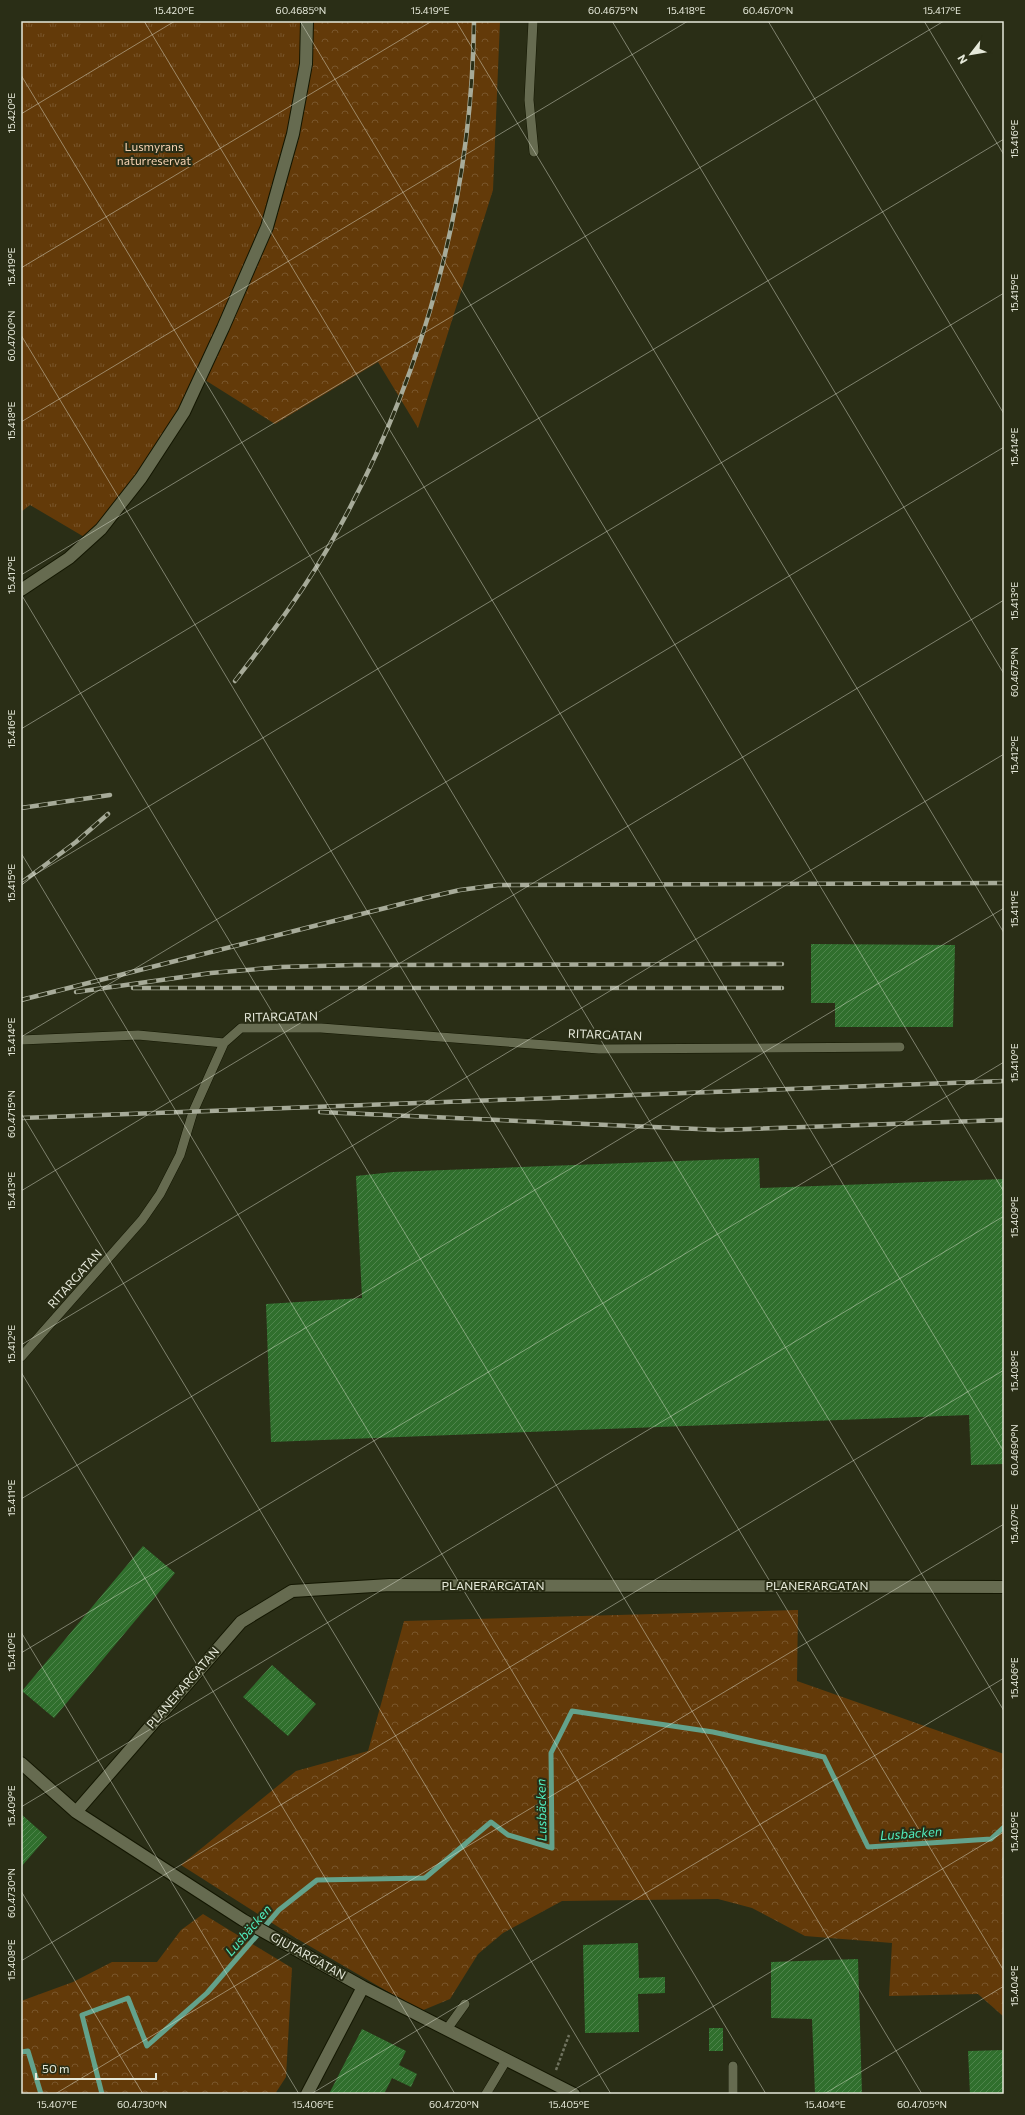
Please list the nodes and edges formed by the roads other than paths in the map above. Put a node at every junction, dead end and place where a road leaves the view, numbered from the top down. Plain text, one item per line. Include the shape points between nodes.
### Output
1 (307, 21) edge
2 (533, 21) edge
3 (534, 152) dead end
4 (21, 590) edge
5 (21, 1040) edge
6 (224, 1043) junction
7 (900, 1047) dead end
8 (21, 1357) edge
9 (1004, 1587) edge
10 (21, 1763) edge
11 (76, 1812) junction
12 (363, 1987) junction
13 (465, 2004) dead end
14 (448, 2029) junction
15 (506, 2059) junction
16 (733, 2066) dead end
17 (307, 2094) edge
18 (486, 2094) edge
19 (574, 2094) edge
20 (733, 2094) edge

1 - 4 street via 306,64 293,134 267,227 184,412 141,478 101,529 69,558
2 - 3 lane via 529,100
5 - 6 lane via 138,1035
6 - 7 lane, RITARGATAN via 241,1028 321,1028 599,1049
6 - 8 lane, RITARGATAN via 193,1112 180,1155 160,1194 142,1220
9 - 11 street, PLANERARGATAN via 390,1585 292,1592 241,1622
10 - 11 street, GJUTARGATAN
11 - 12 street, GJUTARGATAN via 243,1920
12 - 14 street, GJUTARGATAN
12 - 17 street
13 - 14 lane
14 - 15 street, GJUTARGATAN
15 - 18 lane
15 - 19 street, GJUTARGATAN
16 - 20 lane

